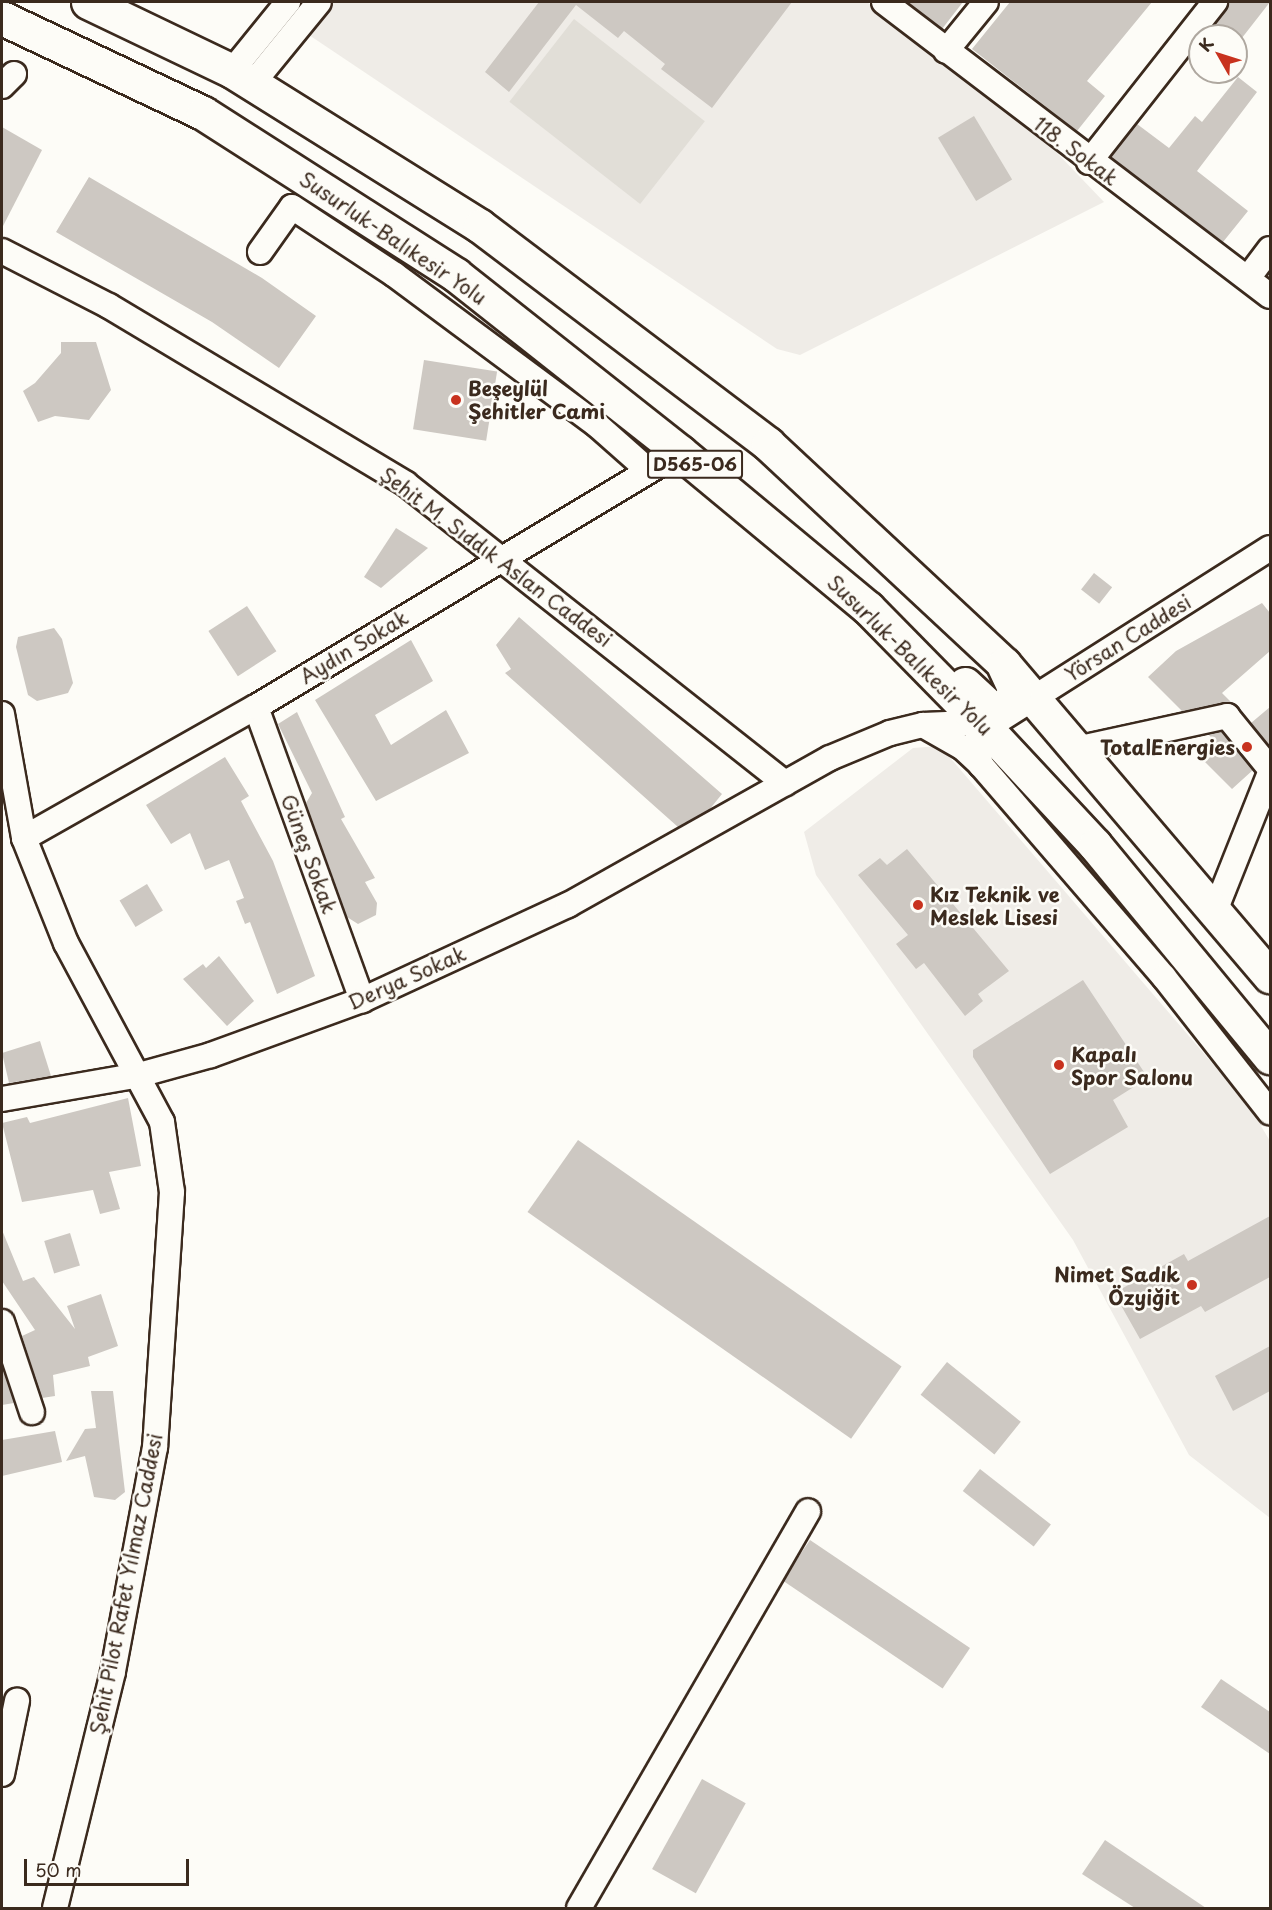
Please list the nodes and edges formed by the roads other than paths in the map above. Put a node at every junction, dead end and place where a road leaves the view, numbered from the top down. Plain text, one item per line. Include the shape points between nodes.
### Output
1 (88, 2) edge
2 (288, 2) edge
3 (319, 2) edge
4 (884, 2) edge
5 (986, 2) edge
6 (1215, 2) edge
7 (2, 18) edge
8 (946, 51) junction
9 (242, 77) junction
10 (1089, 162) junction
11 (1270, 249) edge
12 (2, 251) edge
13 (260, 252) dead end
14 (1248, 278) junction
15 (1270, 296) edge
16 (680, 452) junction
17 (648, 470) junction
18 (778, 534) junction
19 (1270, 548) edge
20 (502, 557) junction
21 (1004, 664) junction
22 (1034, 698) junction
23 (256, 707) junction
24 (2, 714) edge
25 (923, 725) junction
26 (986, 728) junction
27 (1076, 749) junction
28 (981, 765) junction
29 (1270, 771) edge
30 (785, 783) junction
31 (24, 838) junction
32 (1215, 911) junction
33 (1270, 976) edge
34 (362, 1000) junction
35 (1270, 1057) edge
36 (139, 1075) junction
37 (2, 1099) edge
38 (1270, 1112) edge
39 (2, 1322) edge
40 (32, 1412) dead end
41 (808, 1511) dead end
42 (17, 1701) dead end
43 (2, 1774) edge
44 (55, 1908) edge
45 (579, 1908) edge

1 - 9 highway, D565-06
2 - 9 street
3 - 9 street
4 - 8 street, 118. Sokak
5 - 8 street
6 - 10 street
7 - 16 highway, Susurluk-Balıkesir Yolu / D565-06 via 213,119 456,275
8 - 10 street, 118. Sokak
9 - 21 highway, D565-06 via 480,226 768,444
10 - 14 street, 118. Sokak
11 - 14 street
12 - 20 street, Şehit M. Sıddık Aslan Caddesi via 109,306 406,484
13 - 17 street via 292,207 395,275 578,411
14 - 15 street, 118. Sokak
16 - 17 street, Aydın Sokak
16 - 18 highway, Susurluk-Balıkesir Yolu / D565-06
17 - 20 street, Aydın Sokak
18 - 21 highway via 845,569 981,701 999,710 1007,708 1015,690
18 - 26 highway, Susurluk-Balıkesir Yolu / D565-06 via 867,608
19 - 22 street, Yörsan Caddesi
20 - 23 street, Aydın Sokak
20 - 30 street, Şehit M. Sıddık Aslan Caddesi
21 - 22 highway, D565-06
22 - 26 street, Yörsan Caddesi
22 - 27 highway, D565-06
23 - 31 street, Aydın Sokak
23 - 34 street, Güneş Sokak
24 - 31 street, Şehit Pilot Rafet Yılmaz Caddesi
25 - 26 street, Derya Sokak via 970,723
25 - 28 street via 963,748
25 - 30 street, Derya Sokak via 850,749
26 - 28 street via 975,743
26 - 35 highway, Susurluk-Balıkesir Yolu / D565-06 via 1095,845
27 - 29 street via 1227,716
27 - 32 highway, D565-06
28 - 38 street via 1164,977
29 - 32 street
30 - 34 street, Derya Sokak via 568,905
31 - 36 street, Şehit Pilot Rafet Yılmaz Caddesi via 66,943
32 - 33 highway, D565-06
34 - 36 street, Derya Sokak via 211,1055
36 - 37 street, Derya Sokak
36 - 44 street, Şehit Pilot Rafet Yılmaz Caddesi via 162,1122 172,1192 155,1447 113,1672
39 - 40 street
41 - 45 street
42 - 43 street

